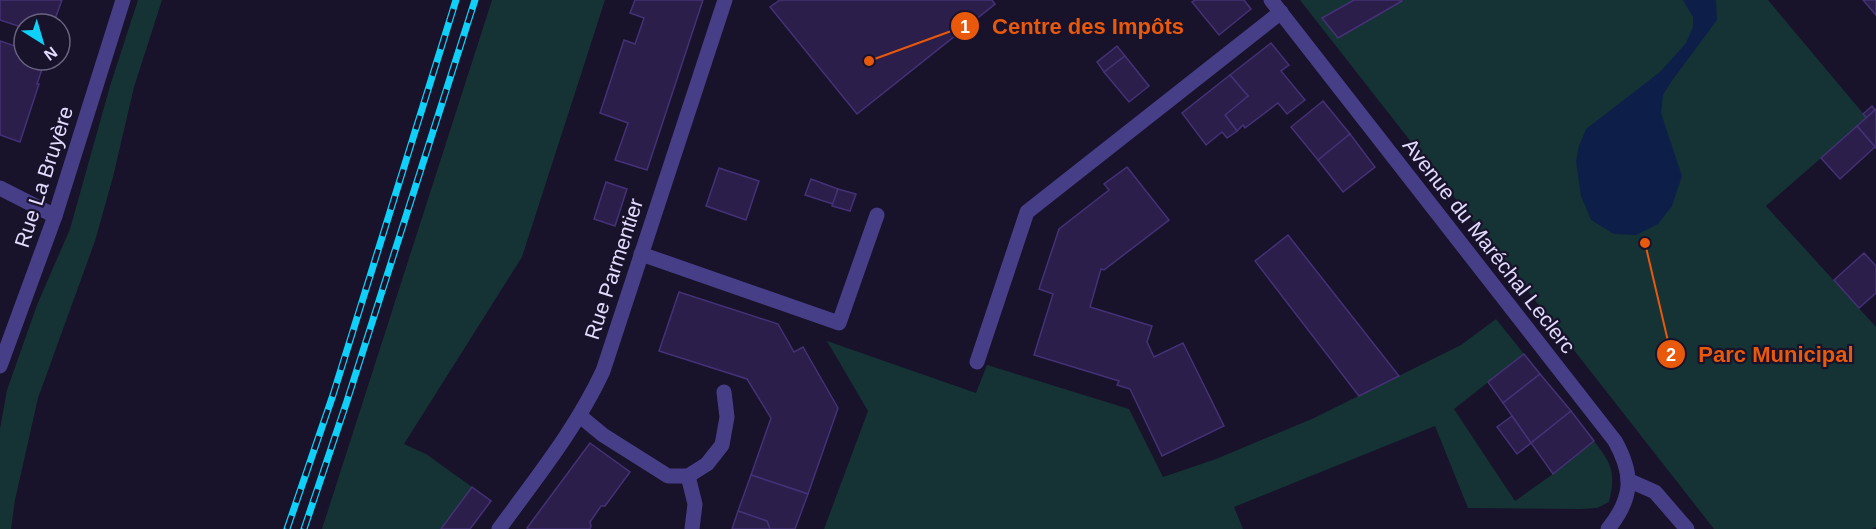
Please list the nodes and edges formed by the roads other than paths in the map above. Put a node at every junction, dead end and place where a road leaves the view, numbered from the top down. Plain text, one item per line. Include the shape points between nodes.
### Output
1 (123, 0) edge
2 (724, 0) edge
3 (1276, 6) edge
4 (0, 188) edge
5 (877, 215) dead end
6 (55, 216) junction
7 (641, 254) junction
8 (977, 362) dead end
9 (0, 366) edge
10 (724, 392) dead end
11 (580, 416) junction
12 (688, 477) junction
13 (1628, 480) junction
14 (499, 529) edge
15 (692, 529) edge
16 (1608, 529) edge
17 (1687, 529) edge

1 - 6 street, Rue La Bruyère
2 - 7 street, Rue Parmentier
3 - 8 street via 1027,212
3 - 13 street, Avenue du Maréchal Leclerc via 1615,441 1624,458
4 - 6 street
5 - 7 street via 839,324
6 - 9 street, Rue La Bruyère
7 - 11 street, Rue Parmentier via 603,371
10 - 12 street via 727,417 722,445 707,464
11 - 12 street via 668,476
11 - 14 street, Rue Parmentier
12 - 15 street via 695,504
13 - 16 street, Avenue du Maréchal Leclerc via 1619,516
13 - 17 street via 1655,492

